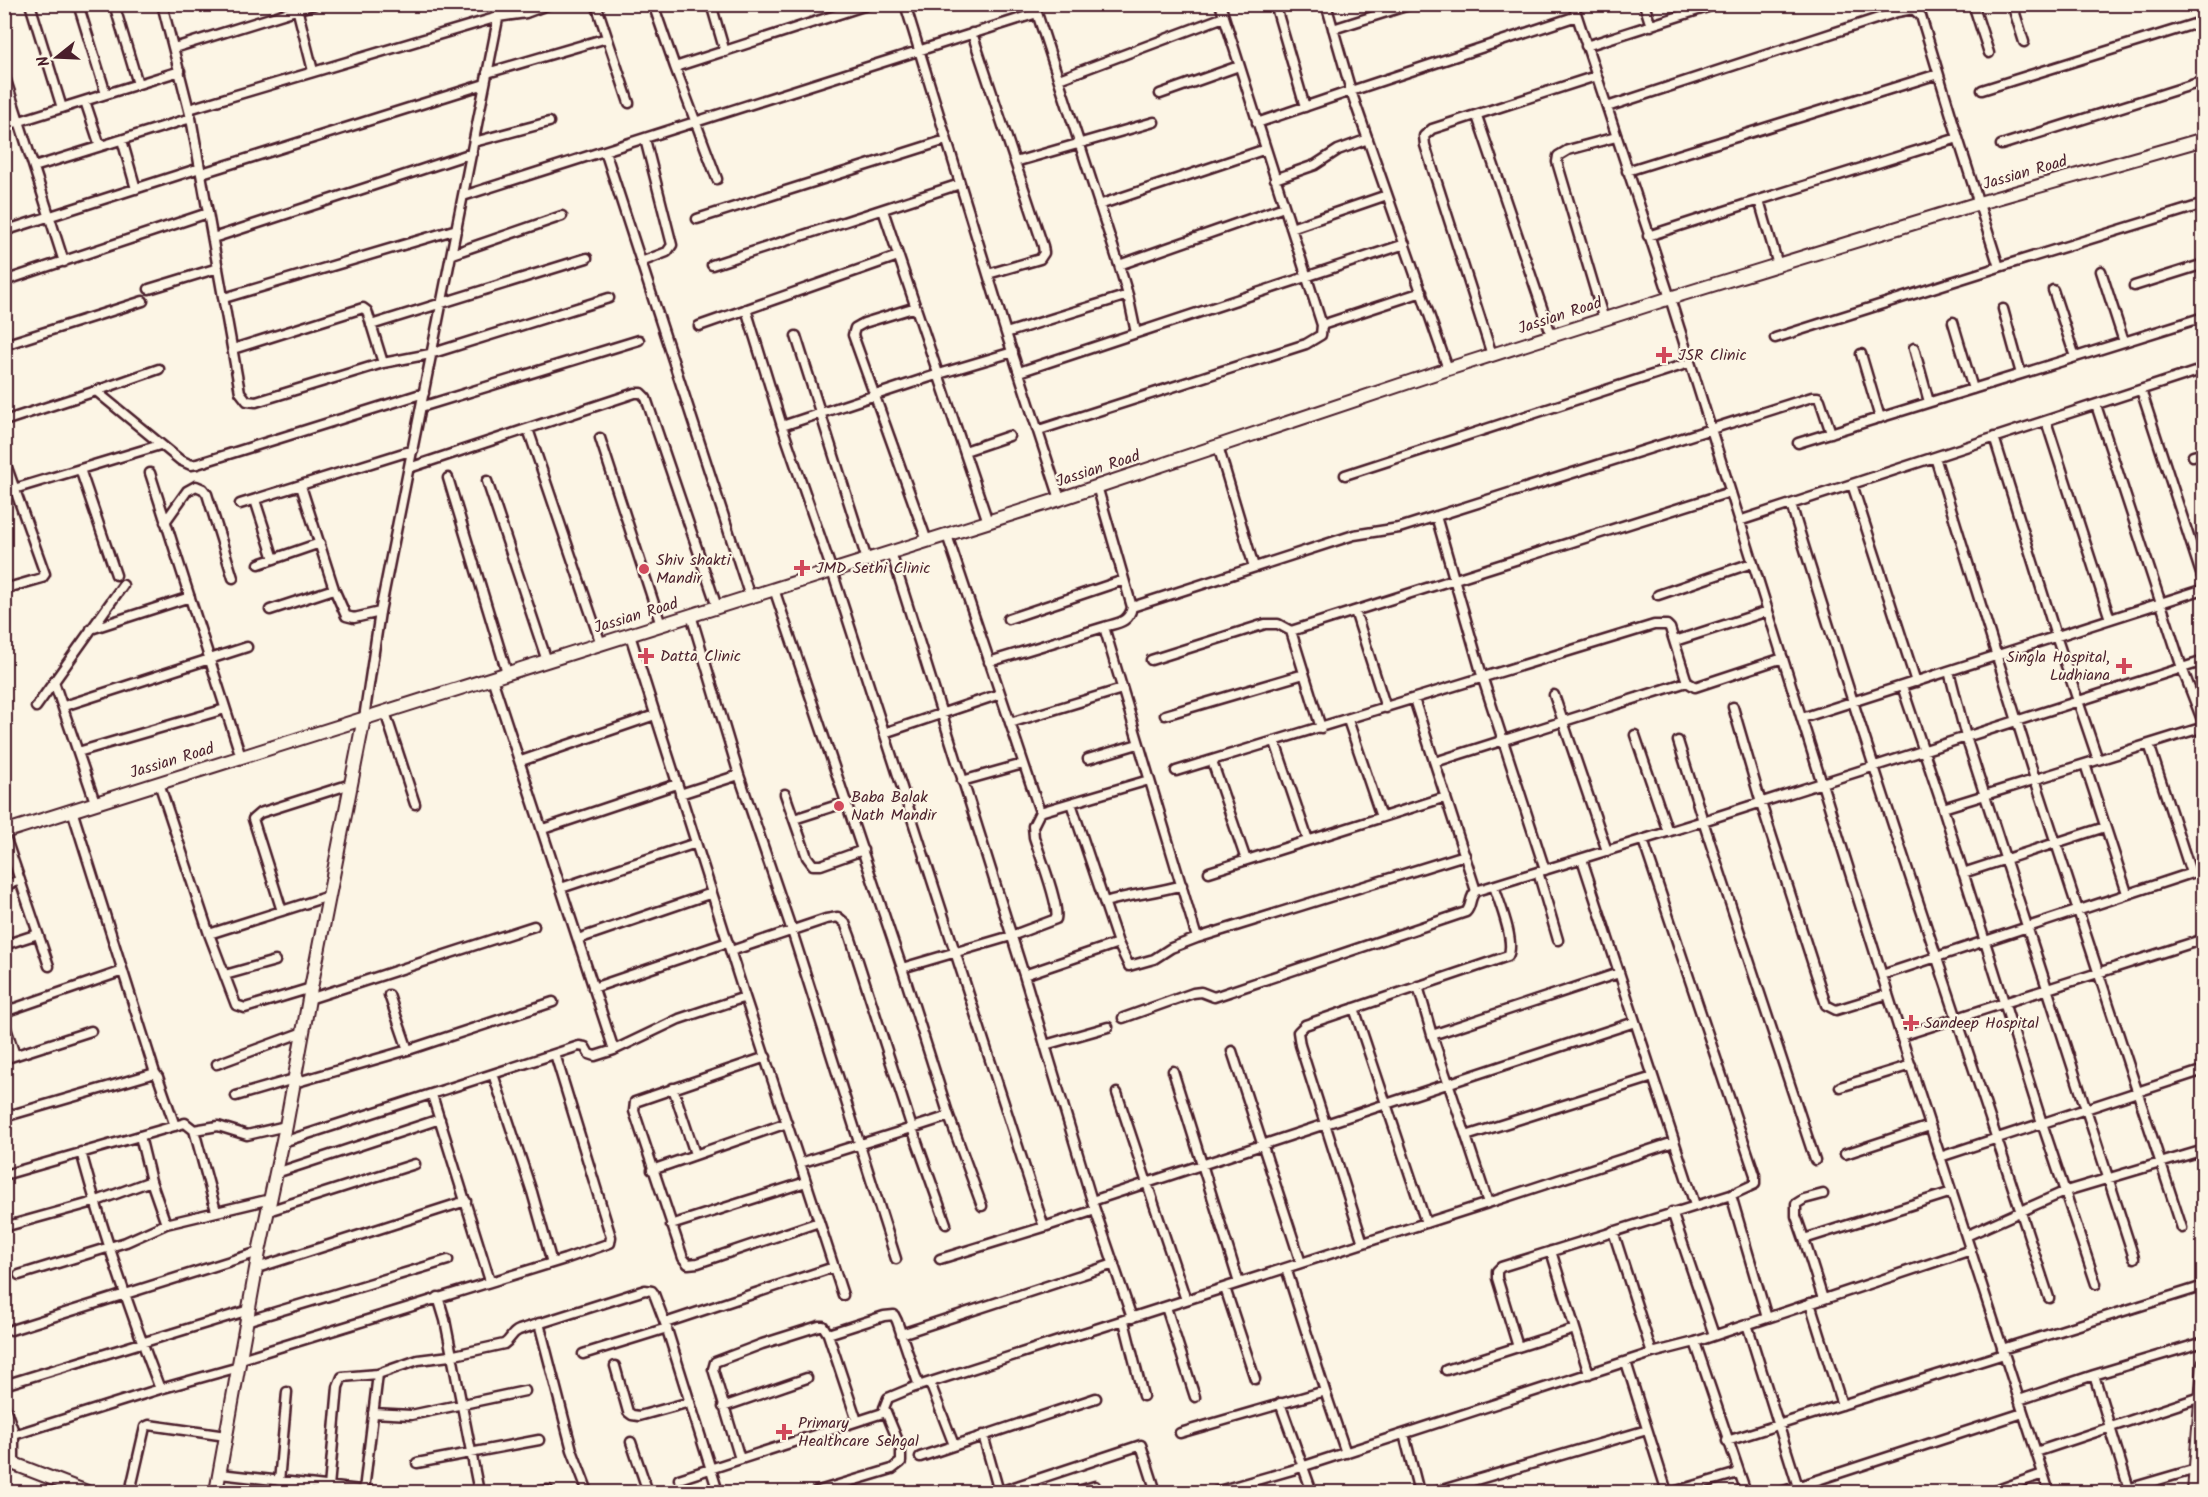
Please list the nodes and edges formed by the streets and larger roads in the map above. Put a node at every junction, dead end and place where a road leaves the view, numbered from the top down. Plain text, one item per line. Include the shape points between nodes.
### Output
1 (30, 4) edge
2 (78, 4) edge
3 (114, 4) edge
4 (162, 4) edge
5 (315, 4) edge
6 (501, 4) edge
7 (550, 4) edge
8 (596, 4) edge
9 (653, 4) edge
10 (711, 4) edge
11 (870, 4) edge
12 (905, 4) edge
13 (1220, 4) edge
14 (1275, 4) edge
15 (1326, 4) edge
16 (1412, 4) edge
17 (1573, 4) edge
18 (1644, 4) edge
19 (1973, 4) edge
20 (2012, 4) edge
21 (1712, 5) edge
22 (296, 7) edge
23 (1577, 16) junction
24 (498, 17) junction
25 (1224, 17) junction
26 (2204, 21) edge
27 (1651, 26) junction
28 (1333, 29) junction
29 (972, 33) junction
30 (607, 38) junction
31 (2024, 42) dead end
32 (1586, 46) junction
33 (174, 48) junction
34 (919, 50) junction
35 (725, 52) junction
36 (1989, 53) dead end
37 (1239, 66) junction
38 (675, 67) junction
39 (180, 71) junction
40 (313, 71) junction
41 (487, 73) junction
42 (4, 74) edge
43 (1938, 74) junction
44 (1596, 76) junction
45 (1059, 79) junction
46 (2204, 81) edge
47 (138, 84) junction
48 (485, 84) junction
49 (1982, 90) dead end
50 (1351, 91) junction
51 (106, 94) junction
52 (1160, 94) dead end
53 (85, 101) junction
54 (629, 103) dead end
55 (1305, 107) junction
56 (1607, 107) junction
57 (62, 108) junction
58 (190, 114) junction
59 (1477, 116) junction
60 (696, 121) junction
61 (19, 122) junction
62 (549, 122) dead end
63 (1154, 122) dead end
64 (1257, 123) junction
65 (4, 126) edge
66 (1616, 137) junction
67 (1958, 138) junction
68 (645, 139) junction
69 (1368, 139) junction
70 (2204, 139) edge
71 (122, 140) junction
72 (946, 140) junction
73 (474, 142) junction
74 (1079, 142) junction
75 (2001, 145) dead end
76 (100, 146) junction
77 (1266, 149) junction
78 (605, 151) junction
79 (472, 153) junction
80 (1015, 162) junction
81 (34, 167) junction
82 (201, 170) junction
83 (1627, 171) junction
84 (717, 179) dead end
85 (1275, 179) junction
86 (960, 184) junction
87 (136, 189) junction
88 (1388, 195) junction
89 (463, 196) junction
90 (1759, 200) junction
91 (1979, 203) junction
92 (2204, 204) edge
93 (1099, 206) junction
94 (1284, 207) junction
95 (883, 210) junction
96 (208, 213) junction
97 (562, 216) dead end
98 (50, 217) junction
99 (698, 219) dead end
100 (1291, 228) junction
101 (457, 229) junction
102 (4, 231) edge
103 (1648, 236) junction
104 (213, 238) junction
105 (1405, 244) junction
106 (452, 254) junction
107 (898, 256) junction
108 (586, 258) dead end
109 (64, 262) junction
110 (641, 262) junction
111 (2204, 264) edge
112 (712, 265) dead end
113 (1119, 265) junction
114 (1778, 265) junction
115 (2000, 267) junction
116 (218, 268) junction
117 (2101, 271) dead end
118 (988, 274) junction
119 (1305, 277) junction
120 (4, 281) edge
121 (2134, 286) dead end
122 (149, 290) dead end
123 (2053, 290) dead end
124 (1422, 292) junction
125 (1128, 295) junction
126 (224, 298) junction
127 (609, 298) dead end
128 (1670, 298) junction
129 (142, 302) dead end
130 (441, 304) junction
131 (916, 307) junction
132 (746, 309) junction
133 (2003, 309) dead end
134 (2204, 317) edge
135 (1604, 320) junction
136 (1953, 322) dead end
137 (371, 325) junction
138 (1322, 325) junction
139 (699, 326) dead end
140 (1006, 333) junction
141 (1136, 333) junction
142 (796, 336) dead end
143 (1552, 337) junction
144 (1775, 338) dead end
145 (639, 340) dead end
146 (2124, 342) junction
147 (4, 345) edge
148 (1914, 348) dead end
149 (233, 349) junction
150 (1013, 352) junction
151 (430, 354) junction
152 (1862, 354) dead end
153 (1492, 355) junction
154 (2075, 357) junction
155 (382, 363) junction
156 (1689, 363) junction
157 (159, 369) dead end
158 (1448, 369) junction
159 (2204, 369) edge
160 (1019, 372) junction
161 (939, 374) junction
162 (2021, 374) junction
163 (1973, 389) junction
164 (2141, 390) junction
165 (96, 391) junction
166 (424, 393) junction
167 (875, 395) junction
168 (1929, 402) junction
169 (2096, 405) junction
170 (422, 407) junction
171 (821, 413) junction
172 (1880, 418) junction
173 (4, 420) edge
174 (2046, 421) junction
175 (782, 426) junction
176 (1709, 428) junction
177 (528, 429) junction
178 (1039, 430) junction
179 (1831, 433) junction
180 (1009, 436) dead end
181 (1994, 437) junction
182 (600, 438) dead end
183 (1798, 443) dead end
184 (160, 445) junction
185 (1218, 446) junction
186 (413, 450) junction
187 (965, 451) junction
188 (2204, 453) edge
189 (2193, 456) dead end
190 (1935, 457) junction
191 (4, 459) edge
192 (409, 468) junction
193 (81, 469) junction
194 (150, 473) dead end
195 (1345, 475) dead end
196 (448, 478) dead end
197 (487, 481) dead end
198 (1852, 484) junction
199 (302, 486) junction
200 (1097, 486) junction
201 (15, 488) junction
202 (4, 492) edge
203 (1730, 492) junction
204 (1060, 499) junction
205 (255, 500) junction
206 (240, 504) dead end
207 (1791, 504) junction
208 (1436, 516) junction
209 (1739, 521) junction
210 (165, 522) junction
211 (988, 522) junction
212 (947, 535) junction
213 (927, 541) junction
214 (320, 543) junction
215 (891, 552) junction
216 (274, 559) junction
217 (867, 560) junction
218 (1752, 563) junction
219 (259, 564) dead end
220 (1254, 567) junction
221 (832, 571) junction
222 (116, 575) dead end
223 (233, 578) dead end
224 (1124, 580) junction
225 (1454, 580) junction
226 (2204, 583) edge
227 (123, 585) dead end
228 (4, 589) edge
229 (334, 589) junction
230 (774, 589) junction
231 (2204, 589) edge
232 (1658, 595) dead end
233 (190, 597) junction
234 (750, 597) junction
235 (2161, 603) junction
236 (717, 607) junction
237 (1132, 607) junction
238 (270, 610) dead end
239 (1355, 611) junction
240 (1768, 611) junction
241 (380, 612) junction
242 (691, 615) junction
243 (1008, 619) dead end
244 (2110, 619) junction
245 (661, 625) junction
246 (1104, 627) junction
247 (91, 629) junction
248 (1291, 631) junction
249 (630, 634) junction
250 (2056, 636) junction
251 (1675, 641) junction
252 (601, 644) junction
253 (247, 647) dead end
254 (1998, 655) junction
255 (1783, 658) junction
256 (209, 659) junction
257 (1150, 660) dead end
258 (546, 661) junction
259 (2204, 661) edge
260 (989, 662) junction
261 (2182, 668) junction
262 (1949, 671) junction
263 (507, 673) junction
264 (1304, 674) junction
265 (492, 678) junction
266 (1483, 679) junction
267 (54, 682) junction
268 (1687, 682) junction
269 (1916, 682) junction
270 (1902, 686) junction
271 (1122, 689) junction
272 (1000, 694) junction
273 (1554, 696) dead end
274 (1414, 699) junction
275 (2078, 701) junction
276 (1852, 702) junction
277 (36, 706) dead end
278 (64, 706) junction
279 (1733, 707) dead end
280 (1386, 708) junction
281 (225, 709) junction
282 (385, 712) junction
283 (941, 714) junction
284 (655, 715) junction
285 (1165, 715) dead end
286 (364, 718) junction
287 (1802, 718) junction
288 (1348, 720) junction
289 (1564, 721) junction
290 (2017, 721) junction
291 (1010, 723) junction
292 (2204, 726) edge
293 (1321, 728) junction
294 (884, 733) junction
295 (1635, 735) dead end
296 (1966, 737) junction
297 (1503, 741) junction
298 (1678, 741) dead end
299 (1275, 742) junction
300 (1138, 744) junction
301 (2149, 744) junction
302 (1925, 750) junction
303 (78, 752) junction
304 (241, 757) junction
305 (1088, 759) dead end
306 (1212, 760) junction
307 (2098, 760) junction
308 (521, 761) junction
309 (1435, 762) junction
310 (1023, 764) junction
311 (2085, 764) junction
312 (1873, 767) junction
313 (1176, 771) dead end
314 (739, 775) junction
315 (2035, 779) junction
316 (1149, 780) junction
317 (963, 782) junction
318 (159, 783) junction
319 (1822, 783) junction
320 (351, 784) junction
321 (677, 784) junction
322 (680, 794) junction
323 (785, 794) dead end
324 (1985, 795) junction
325 (1446, 797) junction
326 (95, 802) junction
327 (846, 802) junction
328 (1761, 802) junction
329 (1071, 803) junction
330 (415, 804) dead end
331 (1943, 808) junction
332 (72, 810) junction
333 (1040, 812) junction
334 (1381, 817) junction
335 (794, 819) junction
336 (1703, 821) junction
337 (2105, 827) junction
338 (543, 830) junction
339 (4, 832) edge
340 (1668, 832) junction
341 (1308, 840) junction
342 (1643, 840) junction
343 (696, 843) junction
344 (2056, 843) junction
345 (863, 850) junction
346 (1607, 851) junction
347 (1465, 855) junction
348 (1582, 859) junction
349 (1246, 860) junction
350 (2006, 860) junction
351 (2204, 869) edge
352 (1542, 871) junction
353 (1209, 872) dead end
354 (1963, 873) junction
355 (2191, 873) junction
356 (20, 880) junction
357 (1182, 885) junction
358 (4, 886) edge
359 (1494, 886) junction
360 (561, 888) junction
361 (1476, 891) junction
362 (712, 893) junction
363 (2127, 893) junction
364 (329, 896) junction
365 (1105, 902) junction
366 (2079, 910) junction
367 (282, 911) junction
368 (534, 926) dead end
369 (2027, 927) junction
370 (792, 931) junction
371 (38, 934) junction
372 (209, 934) junction
373 (1011, 936) junction
374 (1197, 938) junction
375 (578, 939) junction
376 (2204, 939) edge
377 (1557, 940) dead end
378 (1984, 942) junction
379 (1118, 943) junction
380 (4, 945) edge
381 (729, 946) junction
382 (955, 952) junction
383 (1938, 957) junction
384 (275, 961) dead end
385 (49, 966) dead end
386 (903, 968) junction
387 (123, 971) junction
388 (1619, 973) junction
389 (2098, 973) junction
390 (225, 975) junction
391 (1024, 975) junction
392 (1882, 975) junction
393 (1418, 986) junction
394 (593, 988) junction
395 (2047, 989) junction
396 (310, 994) junction
397 (1888, 994) junction
398 (389, 995) dead end
399 (745, 997) junction
400 (552, 1002) dead end
401 (2006, 1002) junction
402 (1354, 1008) junction
403 (4, 1012) edge
404 (1123, 1017) dead end
405 (1958, 1018) junction
406 (4, 1022) edge
407 (1635, 1022) junction
408 (1108, 1027) dead end
409 (91, 1030) dead end
410 (303, 1032) junction
411 (1432, 1035) junction
412 (1901, 1036) junction
413 (1045, 1045) junction
414 (408, 1050) junction
415 (614, 1050) junction
416 (1232, 1051) dead end
417 (555, 1054) junction
418 (15, 1055) junction
419 (766, 1057) junction
420 (4, 1059) edge
421 (217, 1064) dead end
422 (1911, 1065) junction
423 (2204, 1070) edge
424 (1173, 1071) dead end
425 (154, 1073) junction
426 (493, 1074) junction
427 (1653, 1077) junction
428 (294, 1081) junction
429 (1448, 1084) junction
430 (1840, 1087) dead end
431 (673, 1088) junction
432 (2136, 1092) junction
433 (1117, 1093) dead end
434 (432, 1095) junction
435 (236, 1096) dead end
436 (1385, 1105) junction
437 (2086, 1109) junction
438 (950, 1116) junction
439 (4, 1117) edge
440 (440, 1119) junction
441 (787, 1123) junction
442 (2042, 1123) junction
443 (1326, 1124) junction
444 (175, 1126) junction
445 (286, 1126) junction
446 (1930, 1126) junction
447 (912, 1128) junction
448 (194, 1130) junction
449 (140, 1136) junction
450 (1466, 1136) junction
451 (1996, 1138) junction
452 (283, 1142) junction
453 (1674, 1142) junction
454 (858, 1145) junction
455 (1263, 1145) junction
456 (2204, 1150) edge
457 (81, 1152) junction
458 (695, 1154) junction
459 (1845, 1154) dead end
460 (1940, 1157) junction
461 (1815, 1160) dead end
462 (2161, 1161) junction
463 (800, 1163) junction
464 (415, 1164) dead end
465 (1202, 1165) junction
466 (652, 1170) junction
467 (276, 1173) junction
468 (4, 1175) edge
469 (2108, 1178) junction
470 (151, 1181) junction
471 (806, 1182) junction
472 (1147, 1183) junction
473 (2066, 1191) junction
474 (1952, 1192) junction
475 (1823, 1194) dead end
476 (1731, 1195) junction
477 (466, 1201) junction
478 (94, 1202) junction
479 (1488, 1203) junction
480 (270, 1205) junction
481 (1094, 1205) junction
482 (1695, 1205) junction
483 (982, 1206) dead end
484 (216, 1211) junction
485 (2021, 1211) junction
486 (1672, 1212) junction
487 (819, 1222) junction
488 (1426, 1223) junction
489 (166, 1224) junction
490 (946, 1224) dead end
491 (671, 1226) junction
492 (4, 1227) edge
493 (1044, 1227) junction
494 (2182, 1228) dead end
495 (1612, 1231) junction
496 (1966, 1236) junction
497 (1804, 1239) junction
498 (1363, 1243) junction
499 (110, 1248) junction
500 (1971, 1250) junction
501 (1551, 1251) junction
502 (259, 1252) junction
503 (2134, 1258) dead end
504 (896, 1259) dead end
505 (940, 1259) dead end
506 (448, 1260) dead end
507 (552, 1263) junction
508 (1301, 1263) junction
509 (1114, 1264) junction
510 (834, 1267) junction
511 (257, 1268) junction
512 (1286, 1268) junction
513 (19, 1275) dead end
514 (490, 1281) junction
515 (1239, 1283) junction
516 (2096, 1284) dead end
517 (2204, 1286) edge
518 (1225, 1288) junction
519 (126, 1295) junction
520 (843, 1295) dead end
521 (438, 1298) junction
522 (2049, 1298) dead end
523 (1823, 1299) junction
524 (1186, 1300) junction
525 (1810, 1304) junction
526 (1166, 1307) junction
527 (248, 1316) junction
528 (1767, 1318) junction
529 (1128, 1320) junction
530 (539, 1323) junction
531 (1748, 1324) junction
532 (666, 1325) junction
533 (1575, 1329) junction
534 (11, 1330) dead end
535 (828, 1334) junction
536 (901, 1334) junction
537 (1714, 1335) junction
538 (1695, 1342) junction
539 (2204, 1342) edge
540 (142, 1343) junction
541 (1518, 1347) junction
542 (2003, 1351) junction
543 (1652, 1353) junction
544 (583, 1354) dead end
545 (450, 1356) junction
546 (1626, 1362) junction
547 (240, 1363) junction
548 (2204, 1363) edge
549 (615, 1366) dead end
550 (1446, 1370) dead end
551 (378, 1374) junction
552 (1589, 1374) junction
553 (2094, 1375) junction
554 (807, 1378) dead end
555 (1255, 1379) dead end
556 (930, 1383) junction
557 (4, 1385) edge
558 (919, 1386) junction
559 (160, 1389) junction
560 (525, 1391) dead end
561 (1325, 1391) junction
562 (287, 1392) dead end
563 (1143, 1396) dead end
564 (1196, 1397) dead end
565 (1096, 1398) dead end
566 (2019, 1400) junction
567 (690, 1402) junction
568 (1280, 1403) junction
569 (2201, 1403) edge
570 (4, 1405) edge
571 (1842, 1405) junction
572 (460, 1406) junction
573 (723, 1407) junction
574 (886, 1412) junction
575 (373, 1413) junction
576 (2023, 1413) junction
577 (857, 1421) junction
578 (1779, 1425) junction
579 (2109, 1426) junction
580 (1647, 1430) junction
581 (1180, 1433) dead end
582 (1404, 1434) junction
583 (15, 1435) junction
584 (226, 1436) junction
585 (983, 1436) junction
586 (539, 1440) dead end
587 (1727, 1441) junction
588 (2200, 1442) edge
589 (631, 1443) dead end
590 (954, 1445) junction
591 (2036, 1452) junction
592 (1346, 1453) junction
593 (471, 1454) junction
594 (920, 1457) dead end
595 (741, 1459) junction
596 (9, 1462) edge
597 (417, 1463) dead end
598 (1303, 1467) junction
599 (2196, 1468) junction
600 (711, 1469) junction
601 (1738, 1473) junction
602 (220, 1474) junction
603 (2043, 1474) junction
604 (679, 1479) dead end
605 (279, 1482) junction
606 (1095, 1486) dead end
607 (329, 1487) junction
608 (1798, 1487) junction
609 (2128, 1489) junction
610 (364, 1490) junction
611 (548, 1490) dead end
612 (87, 1492) edge
613 (130, 1492) edge
614 (216, 1492) edge
615 (378, 1492) edge
616 (479, 1492) edge
617 (535, 1492) edge
618 (588, 1492) edge
619 (648, 1492) edge
620 (718, 1492) edge
621 (815, 1492) edge
622 (998, 1492) edge
623 (1075, 1492) edge
624 (1156, 1492) edge
625 (1215, 1492) edge
626 (1312, 1492) edge
627 (1419, 1492) edge
628 (1435, 1492) edge
629 (1667, 1492) edge
630 (1673, 1492) edge
631 (1746, 1492) edge
632 (1781, 1492) edge
633 (1992, 1492) edge
634 (2049, 1492) edge
635 (2117, 1492) edge
636 (2194, 1492) edge

1 - 57 street
2 - 51 street
3 - 47 street
4 - 33 street
5 - 22 street
6 - 24 street
7 - 24 street
8 - 30 street
9 - 38 street
10 - 35 street
11 - 35 street
12 - 34 street
13 - 25 street
14 - 55 street
15 - 28 street
16 - 28 street
17 - 23 street
18 - 27 street
19 - 36 street
20 - 31 street
21 - 27 street
22 - 33 street
22 - 40 street
23 - 32 street
23 - 50 street
24 - 40 street
24 - 41 street
25 - 37 street
25 - 45 street
26 - 49 street
27 - 32 street
28 - 50 street
29 - 34 street
29 - 45 street via 1037,13
29 - 80 street
30 - 41 street
30 - 54 street
32 - 44 street
33 - 39 street
34 - 60 street
34 - 72 street
35 - 38 street
37 - 52 street
37 - 64 street
38 - 60 street
39 - 47 street
39 - 58 street
40 - 58 street
41 - 48 street
42 - 61 street
43 - 56 street via 1921,16 1913,9
43 - 67 street
43 - 83 street
44 - 56 street
44 - 59 street
45 - 74 street
46 - 75 street
47 - 51 street
48 - 73 street
48 - 82 street
50 - 55 street
50 - 69 street
51 - 53 street
53 - 57 street
53 - 76 street
55 - 64 street
56 - 66 street
57 - 61 street
58 - 71 street
58 - 82 street
59 - 143 street
59 - 153 street via 1432,129 1423,139
60 - 68 street
60 - 84 street
61 - 65 street
61 - 81 street
62 - 73 street
63 - 74 street
64 - 77 street
66 - 83 street
66 - 135 street via 1562,153 1557,162
67 - 90 street
67 - 91 street
68 - 78 street
68 - 110 street via 672,245 667,252
69 - 85 street
69 - 88 street
70 - 91 street, Jassian Road
71 - 76 street
71 - 87 street
72 - 86 street
72 - 99 street
73 - 79 street
74 - 80 street
74 - 93 street
76 - 81 street
77 - 85 street
77 - 93 street
78 - 89 street
78 - 110 street
79 - 89 street
79 - 104 street
80 - 118 street via 1044,253 1040,259
81 - 98 street
82 - 87 street
82 - 96 street
83 - 103 street
85 - 94 street
86 - 95 street
86 - 118 street
87 - 98 street
88 - 100 street
88 - 105 street
89 - 101 street
90 - 103 street
90 - 114 street
91 - 114 street, Jassian Road
91 - 115 street
92 - 115 street
93 - 113 street
94 - 100 street
94 - 113 street
95 - 107 street
95 - 112 street
96 - 104 street
96 - 109 street
97 - 106 street
98 - 102 street
98 - 109 street
100 - 119 street
101 - 106 street
101 - 126 street
103 - 128 street
104 - 116 street
105 - 119 street
105 - 124 street
106 - 130 street
107 - 131 street
107 - 132 street
108 - 130 street
109 - 120 street
110 - 234 street
111 - 121 street
113 - 125 street
114 - 128 street, Jassian Road
115 - 144 street
116 - 122 street
116 - 126 street
117 - 146 street
118 - 140 street
119 - 138 street
119 - 141 street
123 - 154 street
124 - 138 street
124 - 158 street
125 - 140 street
125 - 141 street
126 - 149 street
127 - 151 street
128 - 135 street, Jassian Road
128 - 156 street
129 - 147 street
130 - 137 street
130 - 151 street
131 - 161 street
131 - 167 street via 864,323 853,331
132 - 139 street
132 - 175 street
133 - 162 street
134 - 146 street
135 - 143 street, Jassian Road
136 - 163 street
137 - 149 street via 363,308
137 - 155 street
138 - 178 street via 1321,335 1306,344
140 - 150 street
141 - 160 street
142 - 171 street
143 - 153 street, Jassian Road
145 - 170 street
146 - 154 street
148 - 168 street
149 - 155 street via 240,392 251,402
150 - 160 street
150 - 161 street
151 - 155 street
151 - 166 street
152 - 172 street
153 - 158 street, Jassian Road
154 - 162 street
156 - 176 street
156 - 195 street
157 - 165 street
158 - 185 street, Jassian Road
159 - 164 street
160 - 178 street
161 - 167 street
161 - 187 street
162 - 163 street
163 - 168 street
164 - 169 street
164 - 226 street
165 - 173 street
165 - 184 street
166 - 170 street
166 - 184 street via 197,464 185,464
167 - 171 street
167 - 213 street
168 - 172 street
169 - 174 street
169 - 235 street
170 - 186 street
171 - 175 street
171 - 217 street
172 - 179 street
174 - 181 street
174 - 244 street
175 - 221 street
176 - 179 street via 1818,397
176 - 203 street
176 - 208 street
177 - 192 street
177 - 236 street via 635,393 644,395
177 - 252 street
178 - 204 street
179 - 183 street
180 - 187 street
181 - 190 street
181 - 250 street
182 - 245 street
184 - 193 street
185 - 200 street, Jassian Road
185 - 220 street
186 - 192 street
186 - 199 street
187 - 211 street
188 - 189 street
190 - 198 street
190 - 254 street
191 - 201 street
192 - 241 street
193 - 201 street
193 - 222 street
194 - 210 street
196 - 263 street
197 - 258 street
198 - 207 street
198 - 269 street
199 - 205 street
199 - 214 street
200 - 204 street, Jassian Road
200 - 224 street
201 - 202 street
201 - 228 street via 45,573 42,578
203 - 209 street
203 - 225 street
204 - 211 street, Jassian Road
205 - 206 street
205 - 216 street
207 - 209 street
207 - 276 street
208 - 220 street via 1388,531 1354,535
208 - 225 street
209 - 218 street
210 - 223 street via 187,491 196,486 203,489
210 - 233 street
211 - 212 street, Jassian Road
212 - 213 street, Jassian Road
212 - 260 street
213 - 215 street, Jassian Road
214 - 216 street
214 - 229 street
215 - 217 street, Jassian Road
215 - 283 street
216 - 219 street
217 - 221 street, Jassian Road
218 - 232 street
218 - 240 street
220 - 237 street
221 - 230 street, Jassian Road
221 - 294 street
224 - 237 street
224 - 243 street
225 - 239 street
225 - 266 street
227 - 247 street
229 - 238 street
229 - 241 street via 346,616
230 - 234 street, Jassian Road
230 - 327 street
231 - 235 street
233 - 247 street
233 - 256 street
234 - 236 street, Jassian Road
235 - 244 street
235 - 261 street
236 - 242 street, Jassian Road
237 - 246 street via 1124,621
239 - 248 street
239 - 280 street
240 - 251 street
240 - 255 street
241 - 286 street
242 - 245 street, Jassian Road
242 - 314 street
244 - 250 street
245 - 249 street, Jassian Road
246 - 260 street
246 - 271 street
247 - 267 street
248 - 257 street via 1278,624 1265,624
248 - 264 street
249 - 252 street, Jassian Road
249 - 284 street
250 - 254 street
250 - 275 street
251 - 266 street via 1670,628 1654,625
251 - 268 street
252 - 258 street, Jassian Road
253 - 256 street
254 - 262 street
254 - 290 street
255 - 268 street via 1700,686
255 - 287 street
256 - 278 street
256 - 281 street
258 - 263 street, Jassian Road
259 - 261 street
260 - 272 street
261 - 275 street
261 - 292 street
262 - 269 street
262 - 296 street
263 - 265 street, Jassian Road
264 - 285 street
264 - 293 street
265 - 282 street, Jassian Road
265 - 308 street
266 - 274 street
266 - 297 street
267 - 277 street
267 - 278 street
268 - 289 street
269 - 270 street
270 - 276 street
270 - 302 street
271 - 291 street
271 - 300 street
272 - 283 street
272 - 291 street
273 - 289 street
274 - 280 street
274 - 309 street
275 - 290 street
275 - 307 street
276 - 287 street
276 - 312 street
278 - 303 street
279 - 328 street
280 - 288 street
281 - 303 street
281 - 304 street
282 - 286 street, Jassian Road
282 - 330 street
283 - 294 street
283 - 317 street
284 - 308 street
284 - 321 street
286 - 304 street, Jassian Road
286 - 320 street
287 - 319 street
288 - 293 street
288 - 334 street
289 - 297 street
289 - 346 street
290 - 296 street
290 - 315 street
291 - 310 street
292 - 301 street
293 - 299 street
294 - 382 street
295 - 340 street
296 - 302 street
296 - 324 street
297 - 309 street
297 - 352 street
298 - 336 street
299 - 306 street
299 - 341 street
300 - 305 street
300 - 316 street
301 - 307 street
301 - 355 street
302 - 312 street
302 - 331 street
303 - 326 street
304 - 318 street, Jassian Road
306 - 313 street
306 - 349 street
307 - 311 street
308 - 338 street
309 - 325 street
310 - 317 street
310 - 333 street
311 - 315 street
311 - 337 street
312 - 319 street
312 - 383 street
314 - 322 street
314 - 370 street
315 - 324 street
315 - 344 street
316 - 329 street
316 - 357 street
317 - 373 street
318 - 326 street, Jassian Road
318 - 372 street
319 - 328 street
319 - 392 street
320 - 364 street
320 - 367 street via 260,813 253,819
321 - 322 street
321 - 338 street
322 - 343 street
323 - 335 street
324 - 331 street
324 - 350 street
325 - 334 street
325 - 347 street
326 - 332 street, Jassian Road
327 - 335 street
327 - 345 street
328 - 336 street
328 - 397 street via 1826,1005 1836,1010
329 - 333 street
329 - 365 street
331 - 354 street
332 - 339 street, Jassian Road
332 - 387 street
333 - 373 street via 1034,837 1058,916
334 - 341 street
335 - 345 street via 813,864
336 - 340 street
336 - 461 street
337 - 344 street
337 - 363 street
338 - 360 street
339 - 356 street
340 - 342 street
341 - 349 street
342 - 346 street
342 - 476 street via 1755,1175 1752,1187
343 - 360 street
343 - 362 street
344 - 350 street
344 - 366 street
345 - 386 street
346 - 348 street
347 - 361 street
347 - 374 street
348 - 352 street
348 - 388 street
349 - 353 street
350 - 354 street
350 - 369 street
351 - 355 street
352 - 359 street
352 - 377 street
354 - 378 street
355 - 363 street
356 - 358 street
356 - 371 street
357 - 365 street
357 - 374 street
359 - 361 street
359 - 393 street via 1510,939 1508,956
360 - 375 street
361 - 404 street via 1466,912 1214,997 1193,993
362 - 375 street
362 - 381 street
363 - 366 street
364 - 367 street
364 - 396 street
365 - 379 street
366 - 369 street
366 - 389 street
367 - 372 street
368 - 396 street
369 - 378 street
369 - 395 street
370 - 381 street
370 - 447 street via 838,917 845,923
370 - 454 street
371 - 380 street
371 - 385 street
372 - 390 street
373 - 382 street
373 - 391 street
374 - 379 street via 1131,967
375 - 394 street
376 - 389 street
378 - 383 street
378 - 401 street
379 - 391 street
381 - 394 street
381 - 399 street
382 - 386 street
382 - 493 street
383 - 392 street
383 - 405 street
384 - 390 street
386 - 438 street
387 - 403 street
387 - 425 street
388 - 407 street
388 - 411 street
389 - 395 street
389 - 432 street
390 - 396 street via 236,1005 241,1008
391 - 413 street
392 - 397 street
393 - 402 street
393 - 411 street
394 - 415 street
395 - 401 street
395 - 437 street
396 - 410 street
397 - 412 street
398 - 414 street
399 - 415 street via 679,1019
399 - 419 street
400 - 414 street
401 - 405 street
401 - 442 street
402 - 436 street
402 - 443 street via 1305,1025 1298,1032
405 - 412 street
405 - 451 street
406 - 418 street
407 - 427 street
407 - 429 street
408 - 413 street
409 - 418 street
410 - 421 street
410 - 428 street
411 - 429 street
412 - 422 street
413 - 481 street
414 - 428 street
415 - 417 street via 592,1056 579,1046
416 - 455 street
417 - 426 street
417 - 507 street via 612,1240
418 - 420 street
419 - 431 street
419 - 441 street
422 - 430 street
422 - 446 street
423 - 432 street
424 - 465 street
425 - 439 street
425 - 444 street
426 - 434 street
426 - 507 street
427 - 450 street
427 - 453 street
428 - 435 street
428 - 445 street
429 - 436 street
429 - 450 street
431 - 458 street
431 - 466 street via 637,1100 633,1107
432 - 437 street
432 - 462 street
433 - 472 street
434 - 440 street
434 - 452 street
436 - 443 street
436 - 488 street
437 - 442 street
437 - 469 street
438 - 447 street
438 - 483 street
440 - 467 street
440 - 477 street
441 - 458 street
441 - 463 street
442 - 451 street
442 - 473 street
443 - 455 street
443 - 498 street
444 - 448 street via 185,1123
444 - 449 street
445 - 448 street via 247,1135 218,1126
445 - 452 street
446 - 459 street
446 - 460 street
447 - 454 street
447 - 490 street
448 - 484 street
449 - 457 street
449 - 470 street
450 - 479 street
451 - 460 street
451 - 485 street
452 - 467 street
453 - 479 street
453 - 482 street
454 - 463 street
454 - 504 street
455 - 465 street
455 - 508 street
456 - 462 street
457 - 468 street
457 - 478 street
458 - 466 street
460 - 474 street
462 - 469 street
462 - 494 street
463 - 471 street
464 - 480 street
465 - 472 street
465 - 515 street
466 - 491 street
467 - 480 street
469 - 473 street
469 - 503 street
470 - 478 street
470 - 489 street
471 - 487 street
471 - 491 street
472 - 481 street
472 - 524 street
473 - 485 street
473 - 516 street
474 - 496 street
474 - 497 street
475 - 497 street via 1796,1204
476 - 482 street
476 - 528 street
477 - 511 street
477 - 514 street
478 - 492 street
478 - 499 street
479 - 488 street
480 - 484 street
480 - 502 street
481 - 493 street
481 - 509 street
482 - 486 street
484 - 489 street
485 - 496 street
485 - 522 street
486 - 495 street
486 - 537 street
487 - 491 street via 693,1264 683,1258
487 - 510 street
488 - 498 street
489 - 499 street
493 - 505 street
495 - 501 street
495 - 543 street
496 - 500 street
497 - 523 street
498 - 508 street
499 - 513 street
499 - 519 street
500 - 523 street
500 - 542 street
501 - 533 street
501 - 541 street via 1497,1271
502 - 511 street
502 - 519 street
506 - 527 street
507 - 514 street
508 - 512 street
509 - 529 street
509 - 536 street
510 - 520 street
510 - 532 street
511 - 527 street
512 - 515 street
512 - 561 street
514 - 521 street
515 - 518 street
517 - 542 street
518 - 524 street
518 - 555 street
519 - 534 street
519 - 540 street
521 - 545 street
521 - 547 street
523 - 525 street
524 - 526 street
525 - 528 street
525 - 571 street
526 - 529 street
526 - 564 street
527 - 540 street
527 - 547 street
528 - 531 street
529 - 556 street
529 - 563 street
530 - 532 street via 645,1290 654,1294
530 - 545 street via 516,1331 504,1344
530 - 618 street via 572,1450
531 - 537 street
531 - 578 street
532 - 544 street
532 - 567 street
533 - 541 street
533 - 552 street
535 - 536 street via 890,1315 896,1317
535 - 573 street via 819,1326 715,1362 713,1369
535 - 577 street
536 - 558 street
537 - 538 street
538 - 543 street
538 - 587 street
539 - 553 street
540 - 557 street
540 - 559 street
541 - 550 street
542 - 566 street
542 - 571 street
543 - 546 street
545 - 551 street via 418,1360
545 - 572 street
546 - 552 street
546 - 580 street
547 - 559 street
547 - 584 street
548 - 569 street
549 - 567 street via 632,1415
551 - 575 street
551 - 607 street via 346,1375 340,1379
552 - 582 street
553 - 566 street
553 - 579 street
554 - 573 street
556 - 558 street
556 - 590 street
558 - 574 street via 888,1398
559 - 583 street
560 - 572 street
561 - 568 street
561 - 592 street
562 - 605 street
565 - 585 street
566 - 576 street
567 - 600 street
568 - 581 street
568 - 598 street
569 - 579 street
569 - 588 street
570 - 583 street
571 - 578 street
572 - 575 street via 404,1415
572 - 593 street
573 - 595 street
574 - 577 street
574 - 621 street via 901,1448 901,1462 892,1469
575 - 610 street
576 - 591 street
576 - 608 street
577 - 595 street
578 - 587 street
578 - 608 street
579 - 591 street
579 - 609 street
580 - 628 street
580 - 629 street
582 - 592 street
582 - 627 street
583 - 596 street
584 - 602 street
584 - 613 street via 145,1427
585 - 590 street
585 - 622 street
586 - 593 street
587 - 601 street
588 - 599 street
589 - 619 street
590 - 594 street
591 - 603 street
592 - 598 street
593 - 597 street
593 - 616 street
595 - 600 street
596 - 612 street
598 - 625 street
598 - 626 street
599 - 609 street
599 - 636 street
600 - 604 street
600 - 620 street
601 - 630 street
601 - 631 street
602 - 605 street
602 - 614 street
603 - 633 street
603 - 634 street
605 - 607 street
606 - 623 street
607 - 610 street
608 - 632 street
609 - 635 street
610 - 615 street
611 - 617 street
622 - 624 street via 1141,1445

